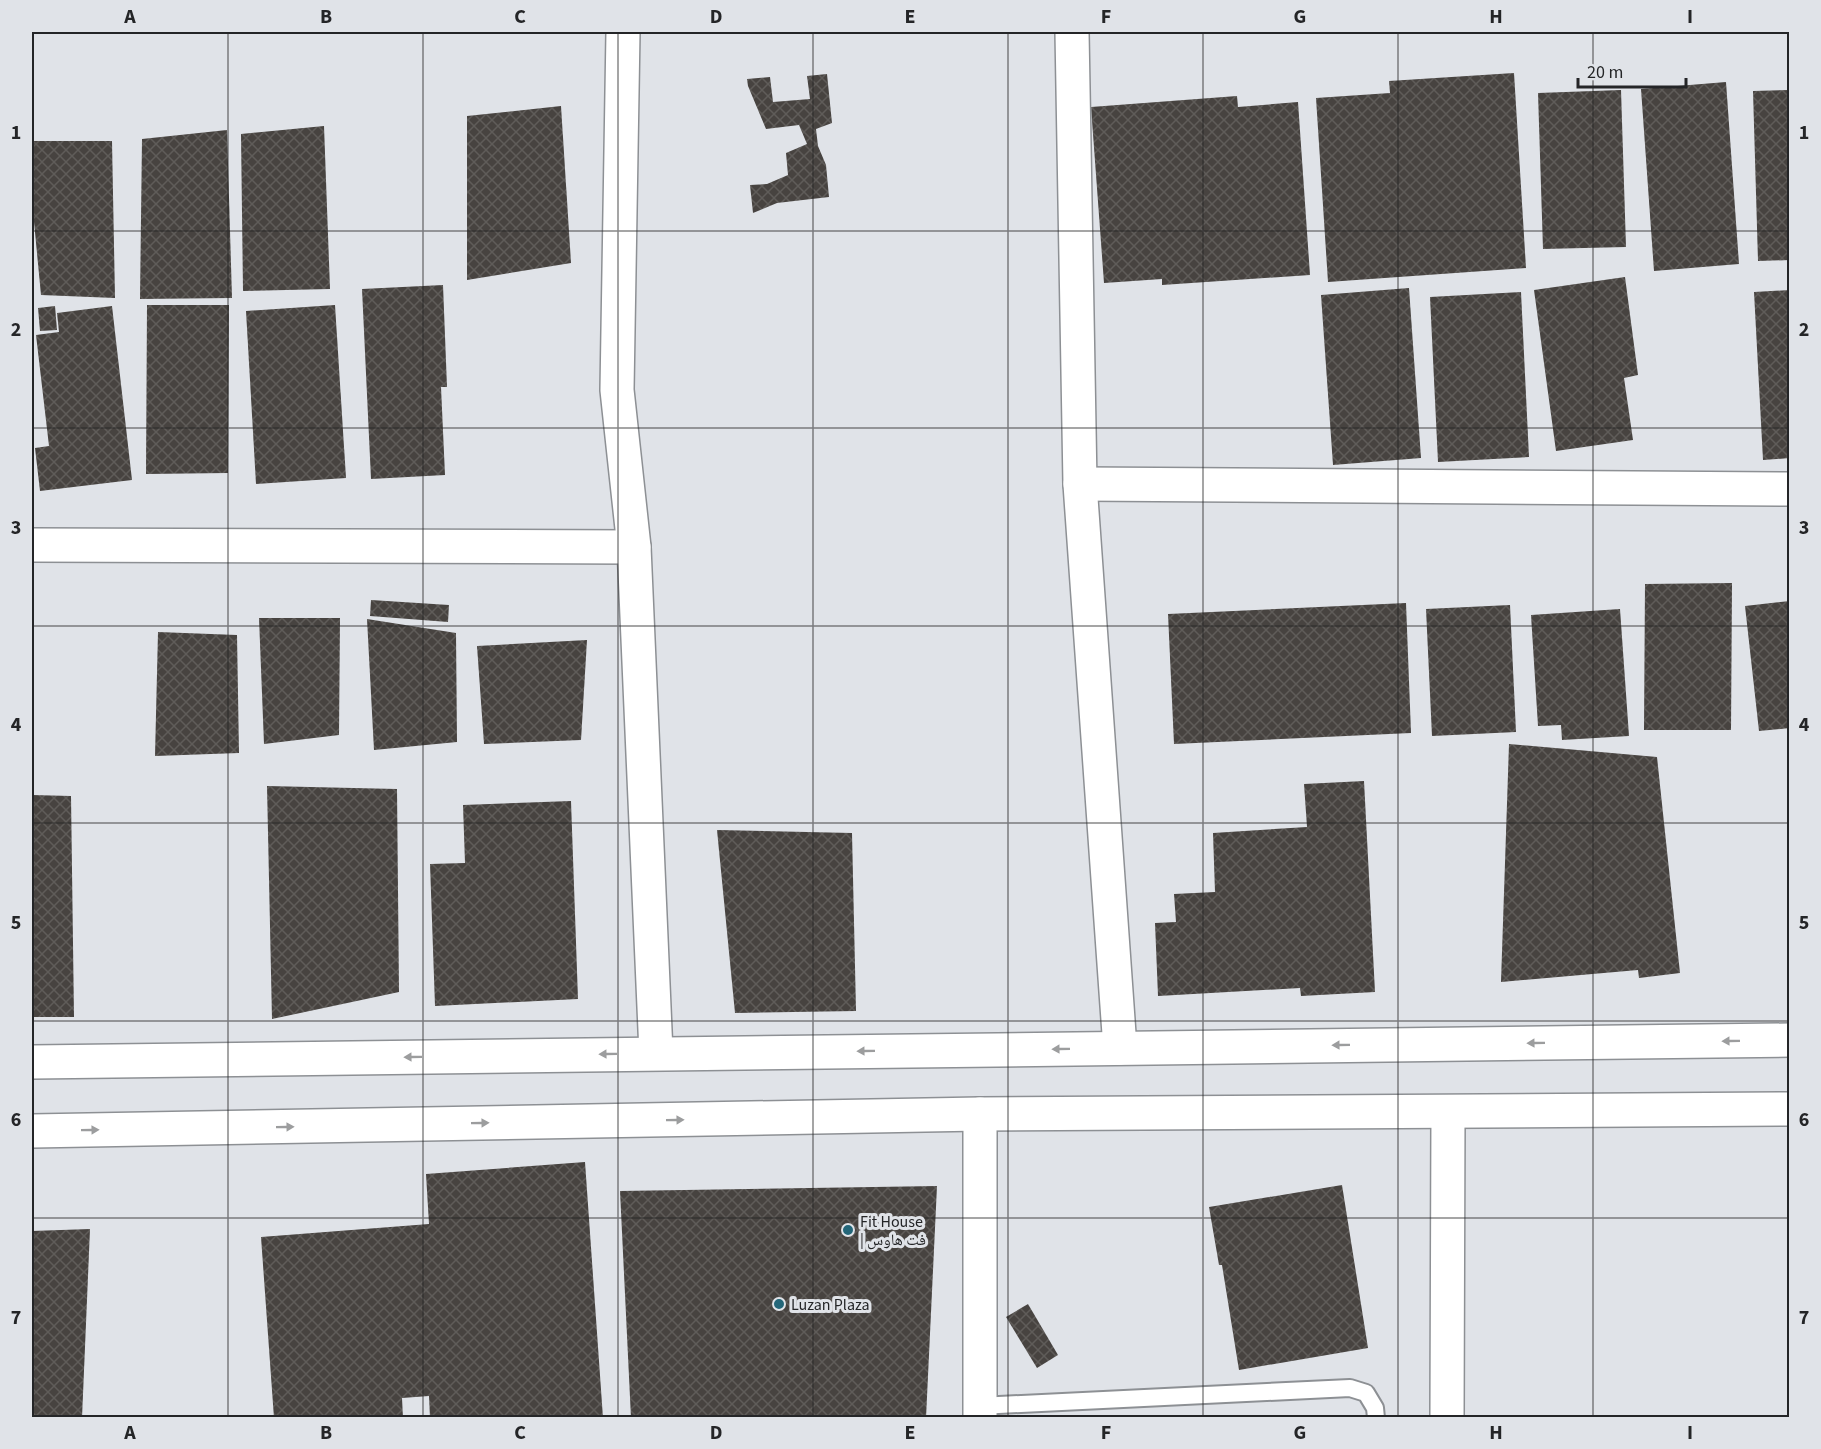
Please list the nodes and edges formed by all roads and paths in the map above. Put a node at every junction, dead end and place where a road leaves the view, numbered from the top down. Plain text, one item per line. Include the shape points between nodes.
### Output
1 (623, 32) edge
2 (1072, 32) edge
3 (1080, 484) junction
4 (1790, 489) edge
5 (32, 545) edge
6 (634, 547) junction
7 (1790, 1040) edge
8 (1120, 1048) junction
9 (656, 1053) junction
10 (32, 1062) edge
11 (1790, 1109) edge
12 (1448, 1112) junction
13 (980, 1114) junction
14 (32, 1131) edge
15 (1046, 1410) edge
16 (980, 1412) edge
17 (1376, 1418) edge
18 (1447, 1418) edge

1 - 6 street via 617,390
2 - 3 street
3 - 4 street
3 - 8 street
5 - 6 street
6 - 9 street
7 -> 8 street
8 -> 9 street
9 -> 10 street
11 - 12 street
12 - 13 street
12 - 18 street
14 -> 13 street
13 - 16 street
15 - 16 lane
15 - 17 lane via 1350,1388 1366,1393 1375,1407

